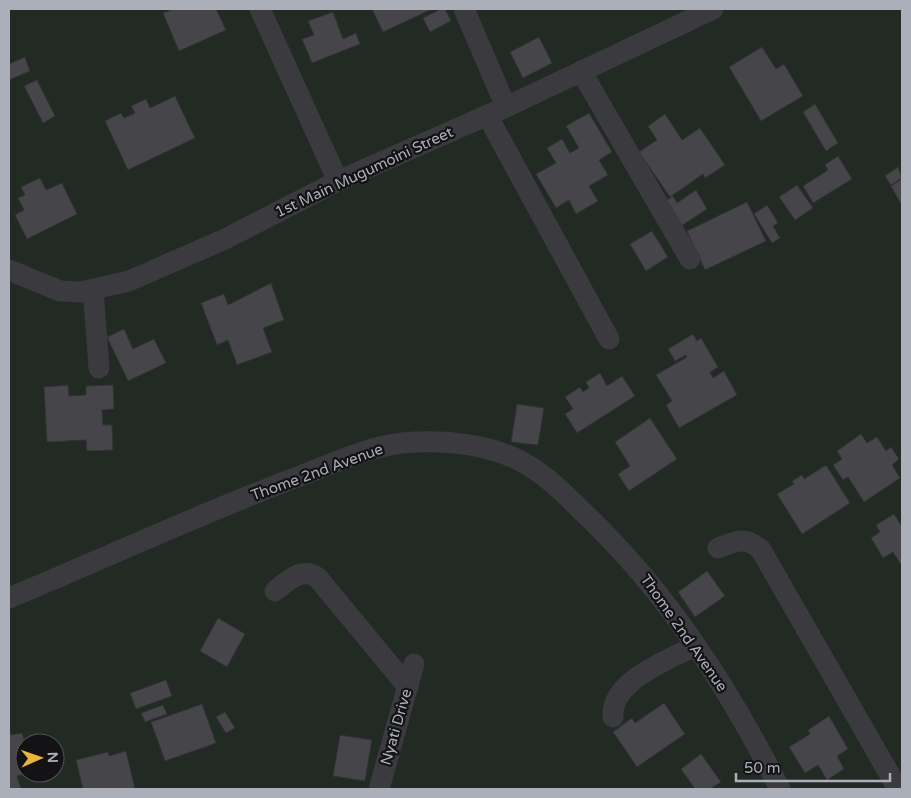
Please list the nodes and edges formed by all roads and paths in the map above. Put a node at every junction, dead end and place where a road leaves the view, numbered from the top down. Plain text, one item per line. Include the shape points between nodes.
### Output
1 (260, 9) edge
2 (464, 9) edge
3 (709, 10) edge
4 (581, 71) junction
5 (497, 111) junction
6 (338, 181) junction
7 (690, 259) dead end
8 (9, 270) edge
9 (93, 290) junction
10 (609, 339) dead end
11 (99, 368) dead end
12 (718, 548) dead end
13 (274, 591) dead end
14 (9, 598) edge
15 (696, 646) junction
16 (414, 664) dead end
17 (408, 687) junction
18 (613, 716) dead end
19 (379, 789) edge
20 (780, 789) edge
21 (898, 789) edge

1 - 6 street
2 - 5 street
3 - 4 street, 1st Main Mugumoini Street
4 - 5 street, 1st Main Mugumoini Street
4 - 7 street
5 - 6 street, 1st Main Mugumoini Street
5 - 10 street
6 - 9 street, 1st Main Mugumoini Street via 129,281
8 - 9 street, 1st Main Mugumoini Street via 60,291
9 - 11 street
12 - 21 street via 746,540 761,550
13 - 17 street via 298,574 311,573 317,577
14 - 15 street, Thome 2nd Avenue via 278,484 379,448 401,443 454,443 486,448 514,458 556,487 652,584
15 - 18 street via 625,686 612,709
15 - 20 street, Thome 2nd Avenue via 750,730
16 - 17 street, Nyati Drive
17 - 19 street, Nyati Drive

